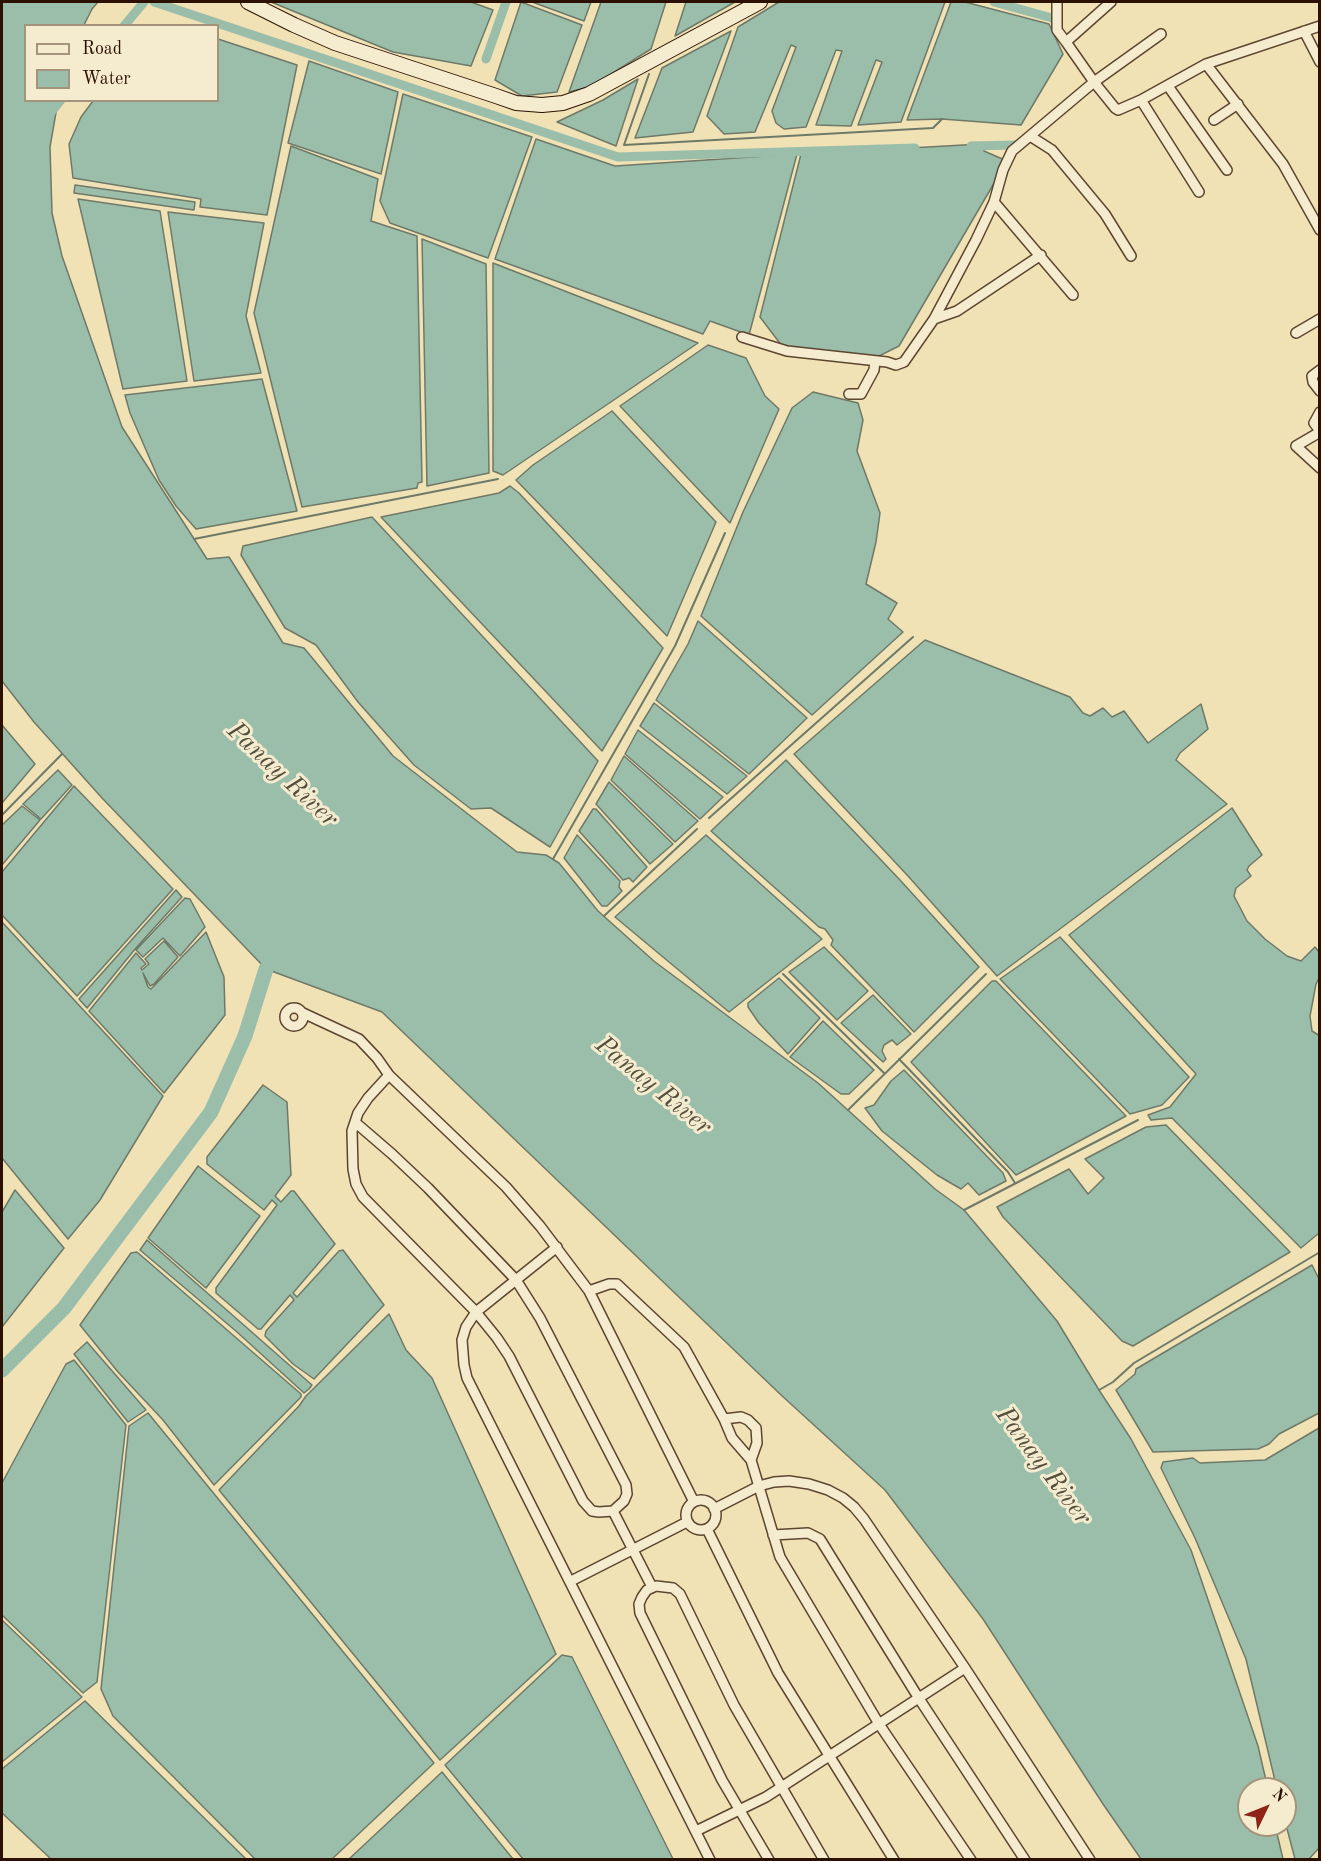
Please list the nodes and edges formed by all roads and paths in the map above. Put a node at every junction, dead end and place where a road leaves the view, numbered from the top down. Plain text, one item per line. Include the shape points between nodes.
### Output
1 (248, 2) edge
2 (760, 2) edge
3 (1057, 2) edge
4 (1111, 2) edge
5 (1320, 26) edge
6 (1304, 31) junction
7 (1161, 34) dead end
8 (1065, 42) junction
9 (1320, 62) edge
10 (1206, 64) junction
11 (1094, 82) junction
12 (1168, 86) junction
13 (1141, 100) junction
14 (1238, 104) junction
15 (1214, 120) dead end
16 (1030, 136) junction
17 (1227, 170) dead end
18 (1199, 192) dead end
19 (994, 202) junction
20 (1320, 230) edge
21 (1041, 255) junction
22 (1131, 256) dead end
23 (1073, 295) dead end
24 (934, 319) junction
25 (1320, 319) edge
26 (1296, 333) dead end
27 (742, 337) dead end
28 (875, 361) junction
29 (1320, 370) edge
30 (1320, 391) edge
31 (849, 394) dead end
32 (1320, 412) edge
33 (1320, 432) edge
34 (1320, 468) edge
35 (303, 1013) dead end
36 (389, 1075) junction
37 (356, 1123) junction
38 (557, 1247) junction
39 (516, 1280) junction
40 (589, 1291) junction
41 (476, 1312) junction
42 (724, 1419) junction
43 (751, 1460) junction
44 (759, 1486) junction
45 (694, 1502) junction
46 (714, 1509) junction
47 (613, 1511) junction
48 (687, 1522) junction
49 (707, 1529) junction
50 (773, 1535) junction
51 (632, 1549) junction
52 (571, 1581) junction
53 (652, 1587) junction
54 (964, 1668) junction
55 (918, 1697) junction
56 (879, 1724) junction
57 (830, 1757) junction
58 (782, 1786) junction
59 (740, 1809) junction
60 (696, 1831) junction
61 (710, 1860) edge
62 (769, 1860) edge
63 (824, 1860) edge
64 (894, 1860) edge
65 (971, 1860) edge
66 (1025, 1860) edge
67 (1090, 1860) edge

1 - 2 main road via 335,43 516,103 542,105 589,94
3 - 8 street via 1057,30
4 - 8 street
5 - 6 street
6 - 9 street
6 - 10 street
7 - 11 street
8 - 11 street
10 - 12 street
10 - 14 street
11 - 13 street via 1118,110
11 - 16 street
12 - 13 street
12 - 17 street
13 - 18 street
14 - 15 street
14 - 20 street via 1283,165
16 - 19 street via 1012,151
16 - 22 street via 1052,150 1105,214
19 - 21 street
19 - 24 street
21 - 23 street
21 - 24 street via 957,311
24 - 28 street via 904,362 896,365
25 - 26 street
27 - 28 street via 787,351
28 - 31 street via 861,394
29 - 30 street via 1312,375
32 - 33 street via 1314,423
33 - 34 street via 1296,446
35 - 36 street via 359,1039
36 - 37 street via 368,1098
36 - 38 street via 506,1187
37 - 39 street via 421,1182
37 - 41 street via 352,1131 353,1169 363,1197
38 - 39 street
38 - 40 street
39 - 41 street
39 - 47 street via 540,1318 626,1485 624,1501
40 - 42 street via 617,1284 675,1338 692,1358
40 - 45 street
41 - 47 street via 509,1356 583,1501 592,1511
41 - 52 street via 462,1340 467,1378
42 - 43 street via 732,1438
42 - 43 street via 741,1417 756,1428 757,1443
43 - 44 street
44 - 46 street
44 - 50 street
44 - 54 street via 789,1481 809,1484 828,1490 854,1507
45 - 46 street via 708,1502
45 - 48 street via 686,1513
46 - 49 street via 716,1518
47 - 51 street
48 - 49 street via 698,1530
48 - 51 street
49 - 57 street via 778,1673
50 - 55 street via 808,1533 820,1539
50 - 56 street via 780,1557
51 - 52 street
51 - 53 street
52 - 60 street
53 - 58 street via 665,1586 680,1594 734,1706
53 - 59 street via 642,1597 640,1613
54 - 55 street
54 - 67 street
55 - 56 street
55 - 66 street
56 - 57 street
56 - 65 street
57 - 58 street
57 - 64 street
58 - 59 street
58 - 63 street
59 - 60 street
59 - 62 street
60 - 61 street

